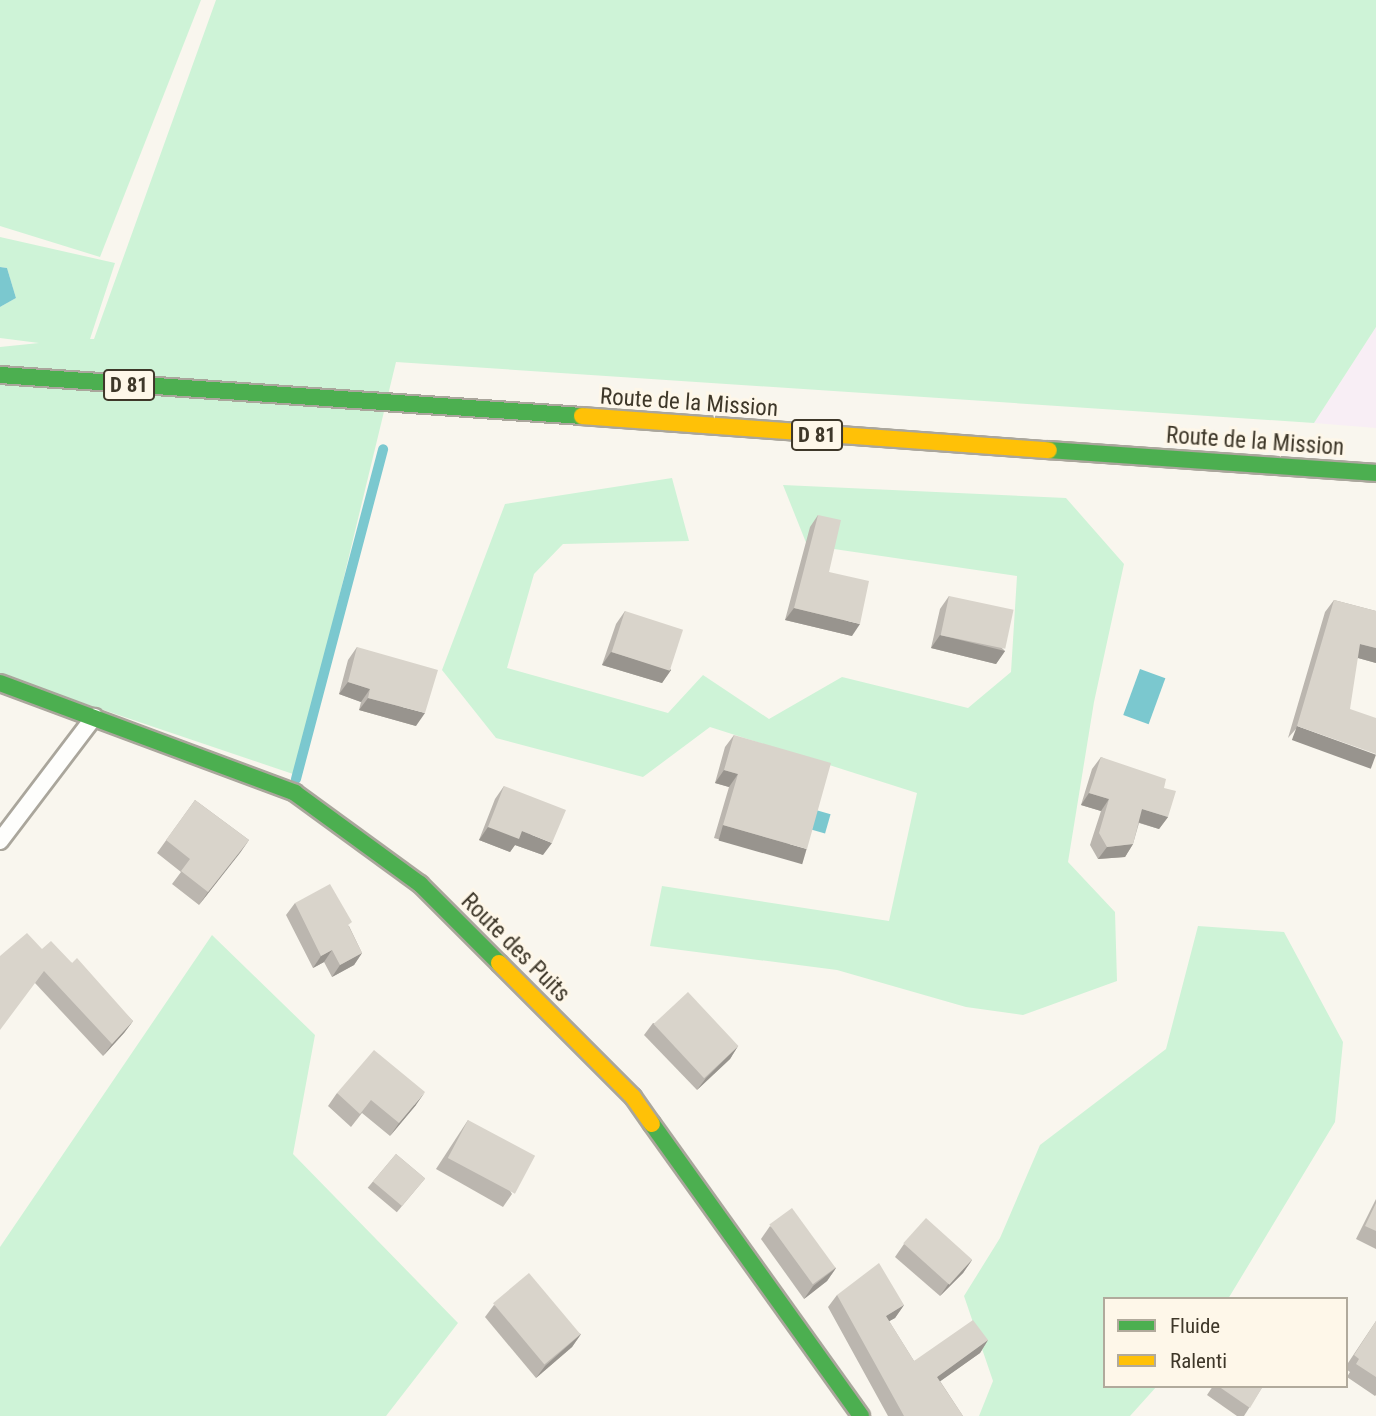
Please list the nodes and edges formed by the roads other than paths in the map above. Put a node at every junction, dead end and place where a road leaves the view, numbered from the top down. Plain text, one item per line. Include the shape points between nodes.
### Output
1 (0, 375) edge
2 (1376, 473) edge
3 (0, 683) edge
4 (96, 716) junction
5 (0, 841) edge
6 (861, 1416) edge

1 - 2 main road, Route de la Mission / D 81
3 - 4 main road, Route des Puits
4 - 5 lane
4 - 6 main road, Route des Puits via 295,793 420,884 633,1097

